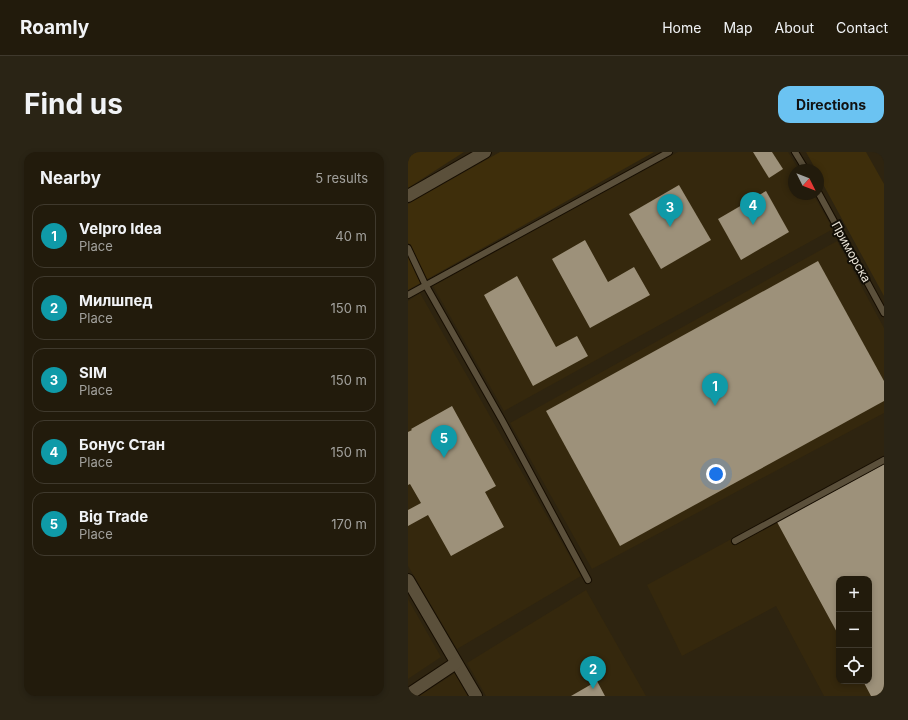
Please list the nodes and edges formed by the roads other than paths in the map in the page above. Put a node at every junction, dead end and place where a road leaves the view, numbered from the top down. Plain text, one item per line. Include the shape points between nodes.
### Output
1 (485, 152) edge
2 (669, 152) edge
3 (795, 152) edge
4 (802, 164) edge
5 (408, 196) edge
6 (822, 200) edge
7 (408, 248) edge
8 (426, 284) junction
9 (408, 295) edge
10 (884, 313) edge
11 (884, 460) edge
12 (735, 541) dead end
13 (408, 580) edge
14 (588, 580) dead end
15 (456, 663) junction
16 (408, 695) edge
17 (476, 696) edge

1 - 5 street
2 - 8 lane
3 - 4 lane
6 - 10 lane, Приморска
7 - 8 lane
8 - 9 lane
8 - 14 lane
11 - 12 lane
13 - 15 street
15 - 16 street
15 - 17 street

